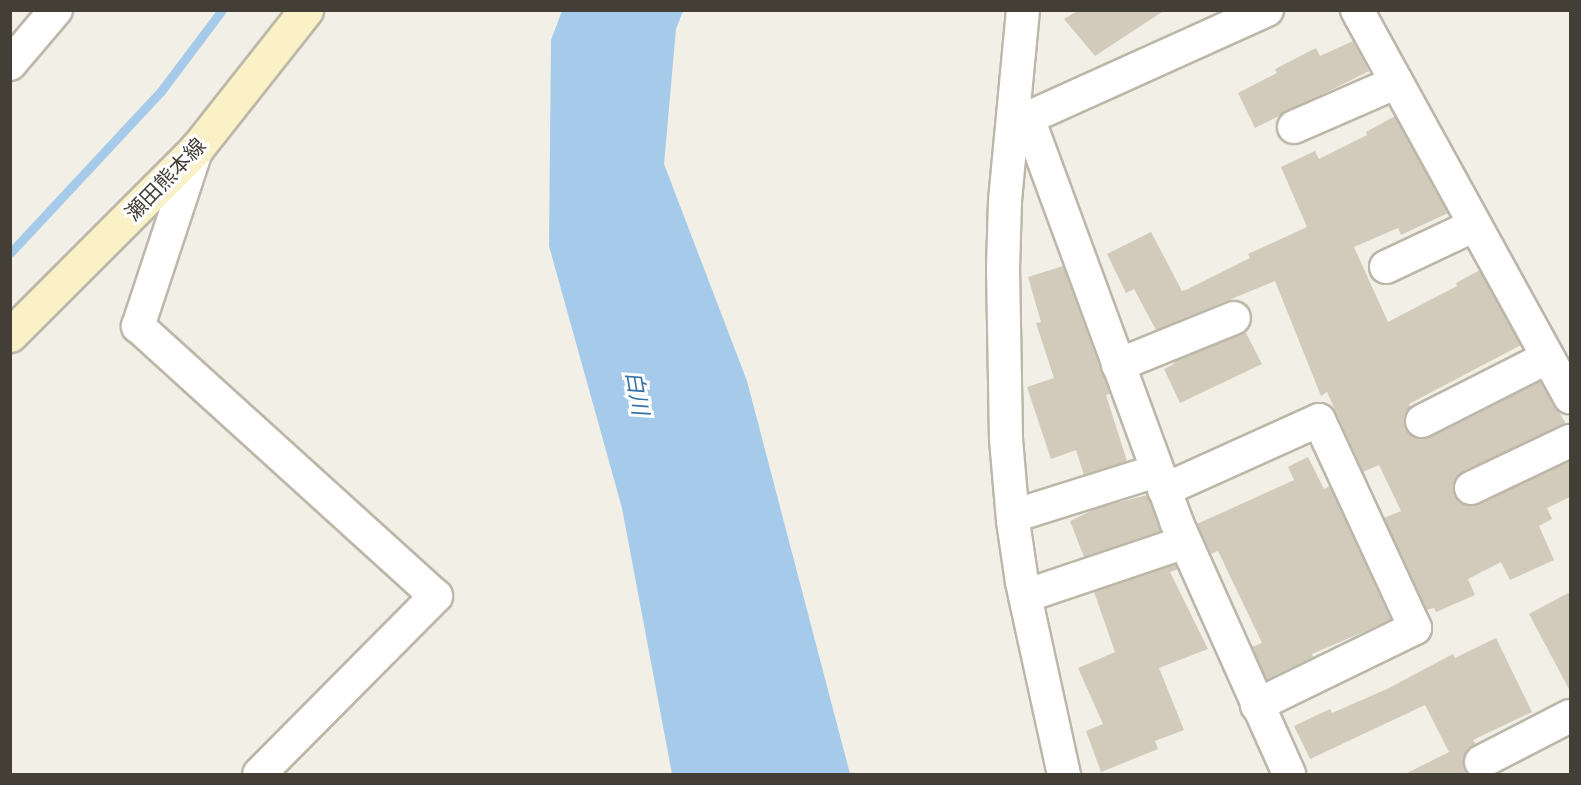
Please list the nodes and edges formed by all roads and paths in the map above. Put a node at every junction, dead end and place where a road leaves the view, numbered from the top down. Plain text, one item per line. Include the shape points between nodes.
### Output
1 (57, 10) edge
2 (306, 10) edge
3 (1023, 10) edge
4 (1267, 10) edge
5 (1357, 10) edge
6 (10, 64) edge
7 (1397, 82) junction
8 (1020, 116) junction
9 (1294, 128) dead end
10 (197, 148) junction
11 (1475, 225) junction
12 (1386, 267) dead end
13 (1234, 318) dead end
14 (10, 335) edge
15 (1548, 357) junction
16 (1118, 365) junction
17 (1570, 397) edge
18 (1422, 421) dead end
19 (1570, 441) edge
20 (1161, 480) junction
21 (1472, 488) dead end
22 (1013, 516) junction
23 (1185, 542) junction
24 (1025, 596) junction
25 (1257, 705) junction
26 (1570, 716) edge
27 (1481, 762) dead end
28 (259, 774) edge
29 (1064, 774) edge
30 (1288, 774) edge

1 - 6 street
2 - 10 main road, 瀬田熊本線
3 - 8 street
4 - 8 street
5 - 7 street
7 - 9 street
7 - 11 street
8 - 16 street
8 - 22 street via 1003,267 1006,439
10 - 14 main road, 瀬田熊本線
10 - 28 street via 138,326 436,596
11 - 12 street
11 - 15 street
13 - 16 street
15 - 17 street
15 - 18 street
16 - 20 street
19 - 21 street
20 - 22 street
20 - 23 street
20 - 25 street via 1319,420 1415,627
22 - 24 street
23 - 24 street
23 - 25 street
24 - 29 street
25 - 30 street
26 - 27 street

